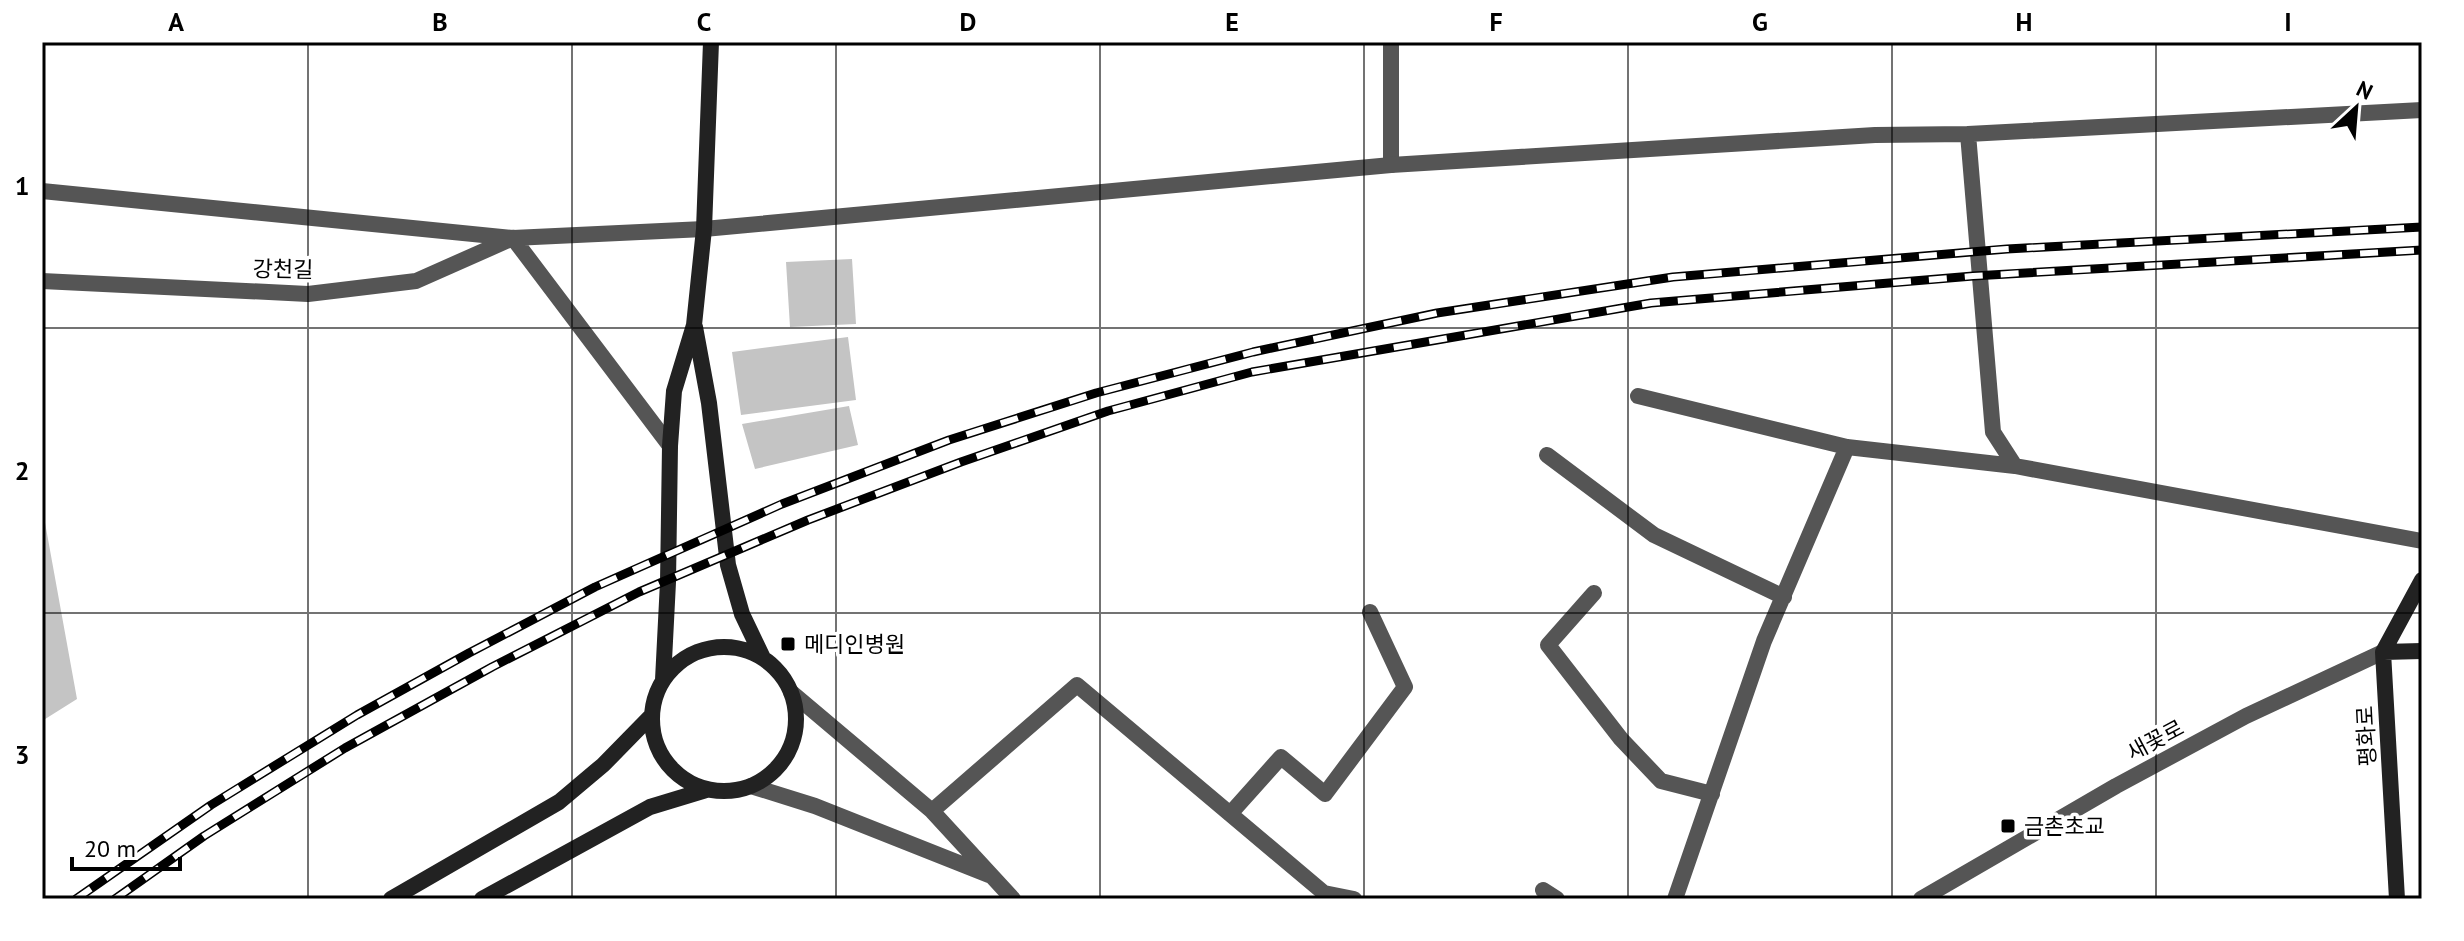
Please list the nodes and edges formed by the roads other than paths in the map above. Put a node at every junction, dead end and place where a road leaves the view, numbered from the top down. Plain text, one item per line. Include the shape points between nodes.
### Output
1 (711, 42) edge
2 (1391, 42) edge
3 (2422, 110) edge
4 (1968, 134) junction
5 (1391, 165) junction
6 (42, 191) edge
7 (704, 229) junction
8 (513, 238) junction
9 (42, 281) edge
10 (694, 325) junction
11 (1638, 396) dead end
12 (670, 446) junction
13 (1847, 447) junction
14 (1547, 455) dead end
15 (2015, 466) junction
16 (2422, 541) edge
17 (2422, 580) edge
18 (1594, 593) dead end
19 (1784, 597) junction
20 (1370, 612) dead end
21 (2422, 651) edge
22 (2383, 652) junction
23 (763, 658) junction
24 (663, 680) junction
25 (791, 692) junction
26 (651, 716) junction
27 (751, 786) junction
28 (706, 790) junction
29 (1712, 794) junction
30 (932, 811) junction
31 (1230, 814) junction
32 (994, 877) junction
33 (391, 899) edge
34 (482, 899) edge
35 (1013, 899) edge
36 (1354, 899) edge
37 (1675, 899) edge
38 (1921, 899) edge
39 (2397, 899) edge

1 - 7 street
2 - 5 street
3 - 4 street
4 - 5 street
4 - 15 street via 1993,432
5 - 7 street
6 - 8 street
7 - 8 street
7 - 10 street
8 - 9 street, 강천길 via 416,281 308,294
8 - 12 street
10 - 12 street via 674,391
10 - 23 street via 728,565 742,614
11 - 13 street
12 - 24 street
13 - 15 street
13 - 19 street
14 - 19 street via 1654,535
15 - 16 street
17 - 22 street
18 - 29 street via 1548,645 1661,781
19 - 29 street
20 - 31 street via 1405,687 1325,794 1281,757
21 - 22 street, 새꽃로
22 - 38 street, 새꽃로 via 2246,716
22 - 39 street, 평화로
23 - 24 street via 742,649 697,652
23 - 25 street
24 - 26 street
25 - 27 street via 795,737 786,758
25 - 30 street
26 - 28 street via 660,754 687,782
26 - 33 street via 559,802
27 - 28 street
27 - 32 street
28 - 34 street via 650,807
29 - 37 street
30 - 31 street via 1077,685
30 - 32 street
31 - 36 street via 1324,893
32 - 35 street

